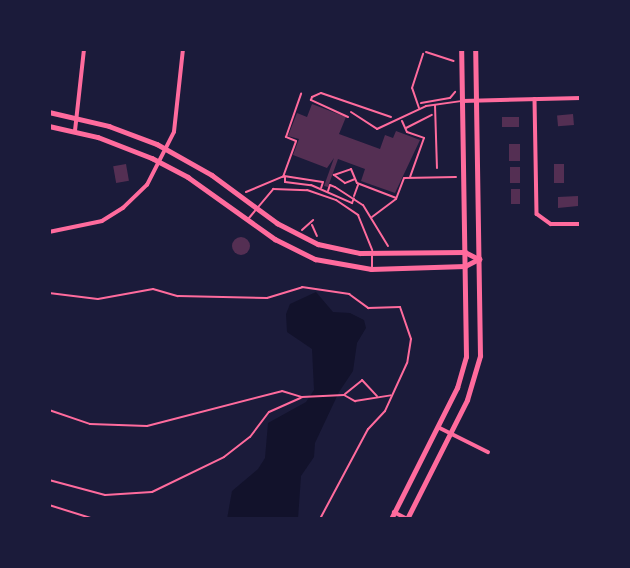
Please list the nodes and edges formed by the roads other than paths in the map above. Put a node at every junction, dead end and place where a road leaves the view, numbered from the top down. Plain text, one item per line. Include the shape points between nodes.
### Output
1 (84, 49) edge
2 (183, 49) edge
3 (461, 49) edge
4 (475, 49) edge
5 (423, 54) dead end
6 (581, 98) edge
7 (535, 99) junction
8 (476, 100) junction
9 (462, 101) junction
10 (435, 104) junction
11 (419, 109) junction
12 (49, 112) edge
13 (351, 113) dead end
14 (77, 117) junction
15 (49, 126) edge
16 (75, 131) junction
17 (168, 150) junction
18 (161, 163) junction
19 (437, 168) dead end
20 (256, 207) junction
21 (248, 219) junction
22 (581, 224) edge
23 (49, 232) edge
24 (465, 252) junction
25 (372, 253) junction
26 (479, 259) junction
27 (465, 266) junction
28 (372, 268) junction
29 (438, 427) junction
30 (451, 433) junction
31 (488, 452) dead end
32 (394, 512) junction
33 (391, 519) edge
34 (408, 519) edge

1 - 14 street
2 - 17 street via 180,98
3 - 9 street
4 - 8 street
5 - 11 lane via 413,79
6 - 7 street
7 - 8 street
7 - 22 street via 539,218 551,224
8 - 9 street
8 - 26 street
9 - 10 lane
9 - 24 street
10 - 11 lane
10 - 19 lane
11 - 13 lane via 377,129
12 - 14 street
14 - 16 street
14 - 17 street
15 - 16 street
16 - 18 street
17 - 18 street
17 - 20 street
18 - 21 street
18 - 23 street via 139,195 113,215 89,226
20 - 21 lane
20 - 25 street via 305,239
20 - 25 lane via 266,192 279,187 297,187 336,200 364,223
21 - 28 street via 315,259
24 - 25 street
24 - 26 street
24 - 27 street
25 - 28 lane
26 - 27 street
26 - 30 street via 478,367
27 - 28 street
27 - 29 street via 466,357
29 - 30 street
29 - 32 street
30 - 31 street
30 - 34 street
32 - 33 street
32 - 34 street

